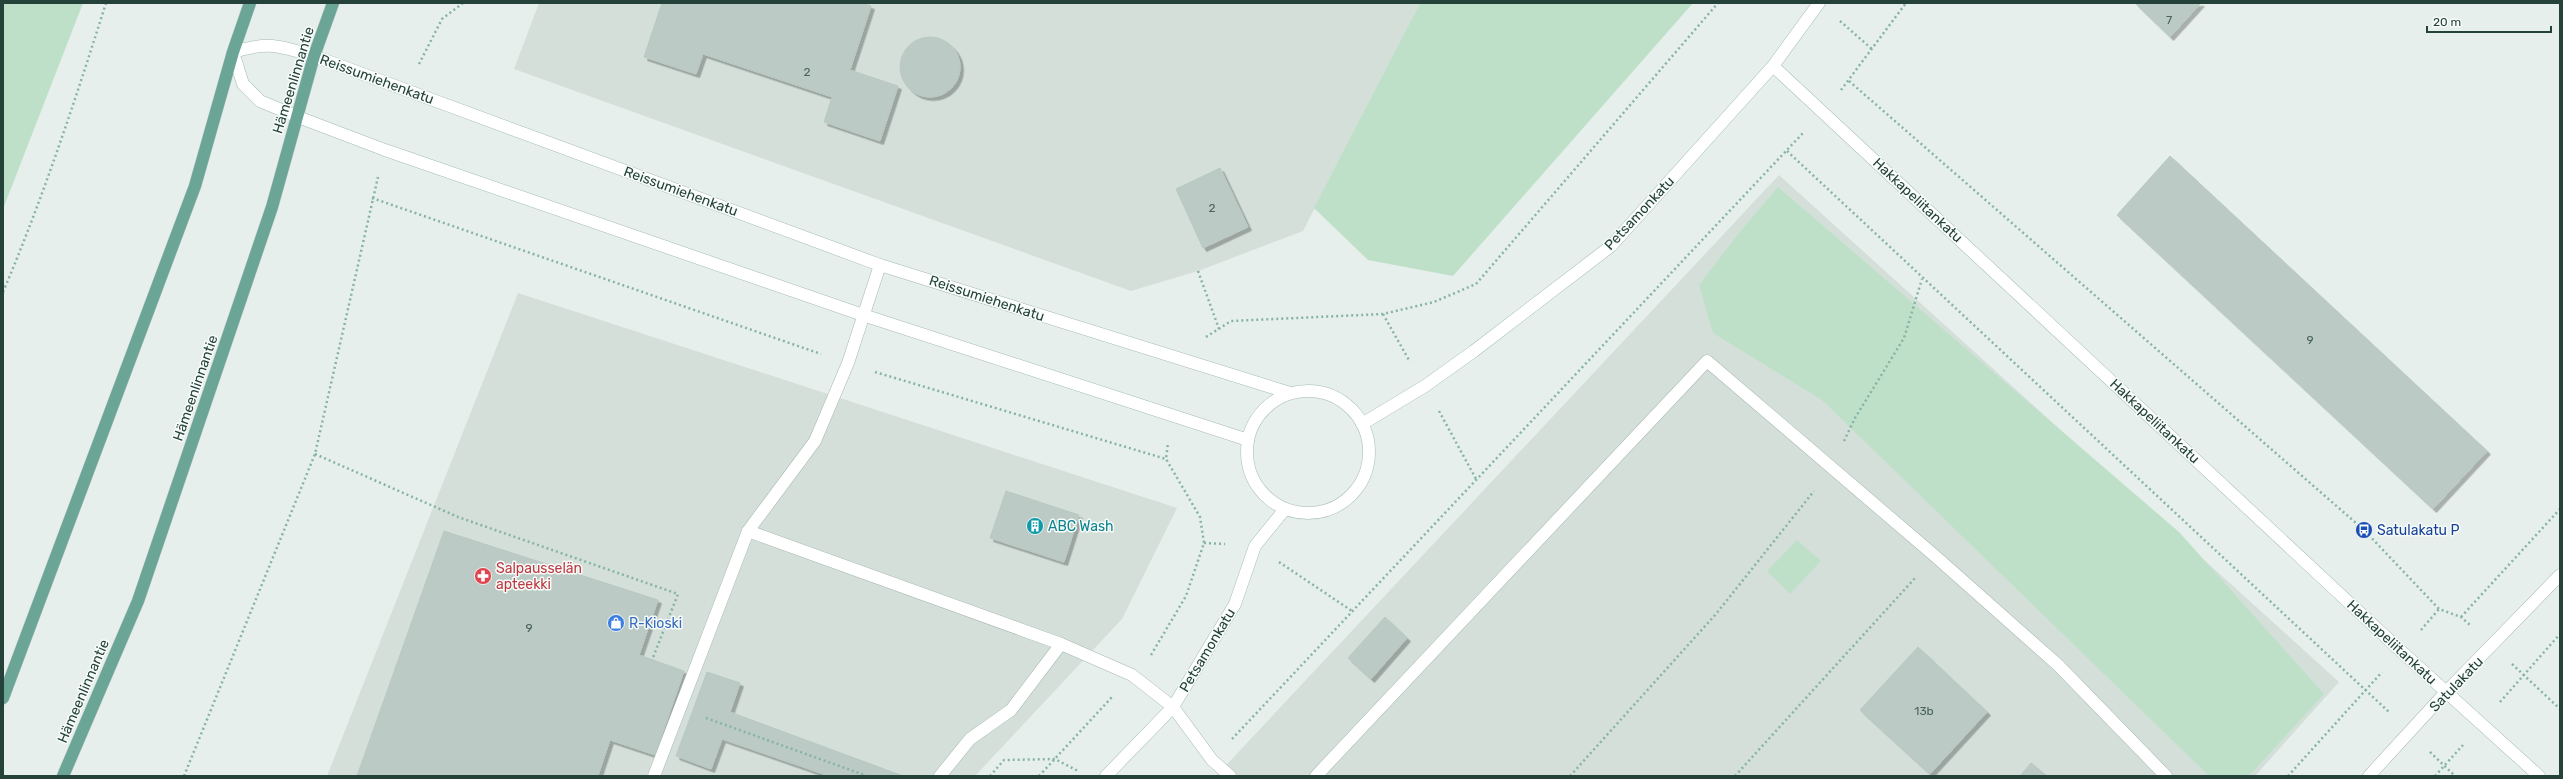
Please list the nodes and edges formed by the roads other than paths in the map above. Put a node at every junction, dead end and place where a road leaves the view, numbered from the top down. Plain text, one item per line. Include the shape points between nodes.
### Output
1 (250, 3) edge
2 (334, 3) edge
3 (1819, 3) edge
4 (233, 52) junction
5 (314, 56) junction
6 (1773, 66) junction
7 (298, 117) junction
8 (880, 265) junction
9 (863, 315) junction
10 (1290, 393) junction
11 (1362, 424) junction
12 (1248, 440) junction
13 (1285, 509) junction
14 (748, 532) junction
15 (2560, 575) edge
16 (1061, 644) junction
17 (2446, 692) junction
18 (3, 698) edge
19 (1173, 707) junction
20 (63, 776) edge
21 (654, 776) edge
22 (940, 776) edge
23 (1106, 776) edge
24 (1230, 776) edge
25 (1316, 776) edge
26 (2166, 776) edge
27 (2369, 776) edge
28 (2539, 776) edge

1 - 4 main road
2 - 5 main road, Hämeenlinnantie
3 - 6 street, Petsamonkatu
4 - 5 street, Reissumiehenkatu via 261,44 280,46
4 - 7 street via 243,84 251,93 260,101
4 - 18 main road via 195,186
5 - 7 main road, Hämeenlinnantie
5 - 8 street, Reissumiehenkatu
6 - 11 street, Petsamonkatu via 1611,246 1462,360
6 - 17 street, Hakkapeliitankatu
7 - 9 street via 384,150
7 - 20 main road, Hämeenlinnantie via 272,207 138,602
8 - 9 street
8 - 10 street, Reissumiehenkatu
9 - 12 street
9 - 14 street via 848,364 815,441
10 - 11 street via 1312,391 1332,396 1350,407
10 - 12 street via 1275,400 1263,411 1254,424
11 - 13 street via 1369,444 1368,466 1360,485 1346,501 1327,511 1306,514
12 - 13 street via 1247,461 1254,481 1267,498
13 - 19 street, Petsamonkatu via 1256,546 1235,604
14 - 16 street
14 - 21 street
15 - 17 street, Satulakatu
16 - 19 street via 1132,675
16 - 22 street via 1011,710 970,739
17 - 27 street, Satulakatu
17 - 28 street, Hakkapeliitankatu
19 - 23 street, Petsamonkatu
19 - 24 street via 1212,760
25 - 26 street via 1707,362 1935,556 2058,665

